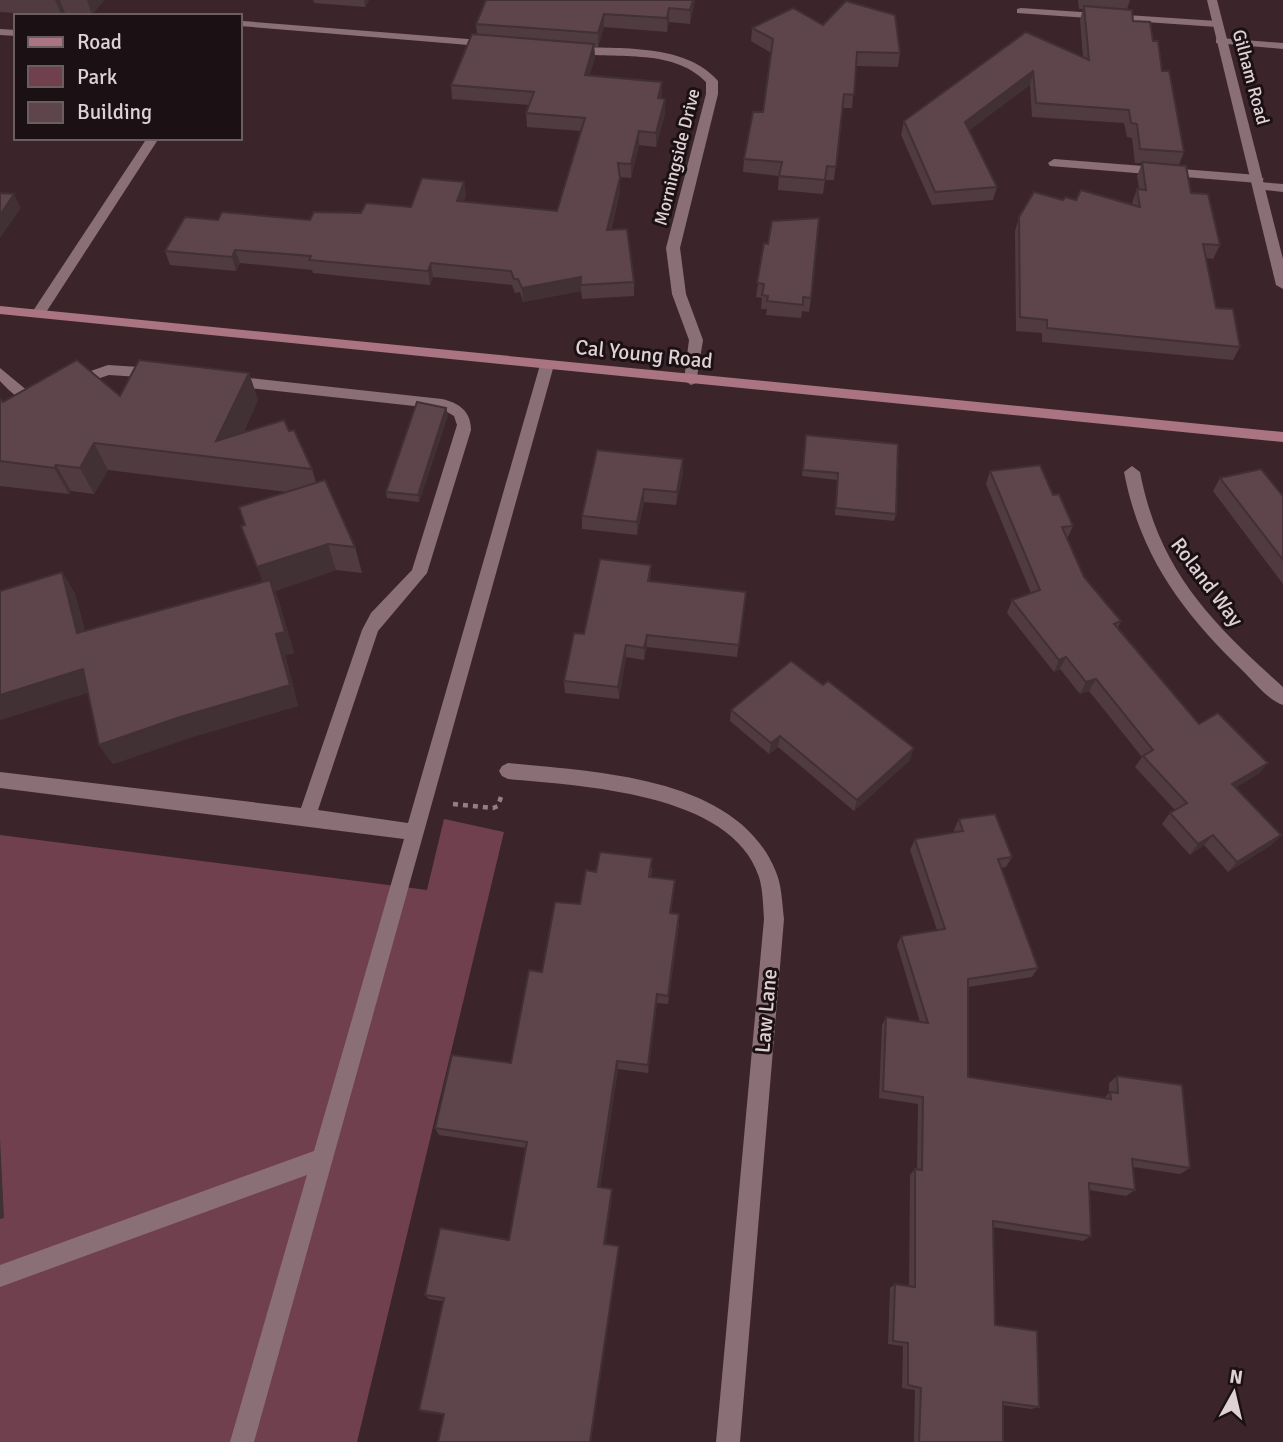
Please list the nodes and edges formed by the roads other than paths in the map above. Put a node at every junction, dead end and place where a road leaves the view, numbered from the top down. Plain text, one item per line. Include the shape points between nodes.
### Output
1 (1212, 0) edge
2 (1021, 11) dead end
3 (243, 24) dead end
4 (1217, 24) junction
5 (1220, 41) junction
6 (502, 44) edge
7 (1283, 46) edge
8 (557, 49) edge
9 (152, 140) edge
10 (1054, 163) dead end
11 (1259, 182) junction
12 (1283, 188) edge
13 (1282, 279) edge
14 (0, 310) edge
15 (38, 314) junction
16 (547, 365) junction
17 (0, 373) edge
18 (173, 375) edge
19 (214, 380) edge
20 (691, 380) junction
21 (1283, 437) edge
22 (1132, 472) dead end
23 (1283, 698) edge
24 (508, 771) road end
25 (0, 780) edge
26 (307, 817) junction
27 (416, 832) junction
28 (323, 1158) junction
29 (0, 1276) edge
30 (242, 1442) edge
31 (728, 1442) edge

1 - 4 street, Gilham Road
2 - 4 street
3 - 6 street
4 - 5 street, Gilham Road
5 - 7 street
5 - 11 street, Gilham Road
8 - 20 street, Morningside Drive via 678,61 700,68 712,80 673,248 679,294 696,340
9 - 15 street
10 - 11 street
11 - 12 street
11 - 13 street, Gilham Road
14 - 15 main road, Cal Young Road
15 - 16 main road, Cal Young Road
16 - 20 main road, Cal Young Road
16 - 27 street
17 - 18 street via 29,399 108,370
19 - 26 street via 442,404 455,408 464,420 419,573 370,630
20 - 21 main road, Cal Young Road
22 - 23 street, Roland Way via 1138,511 1168,572 1203,619
24 - 31 street, Law Lane via 631,786 706,808 733,826 769,872 775,919
25 - 26 street
26 - 27 street
27 - 28 street
28 - 29 street
28 - 30 street

